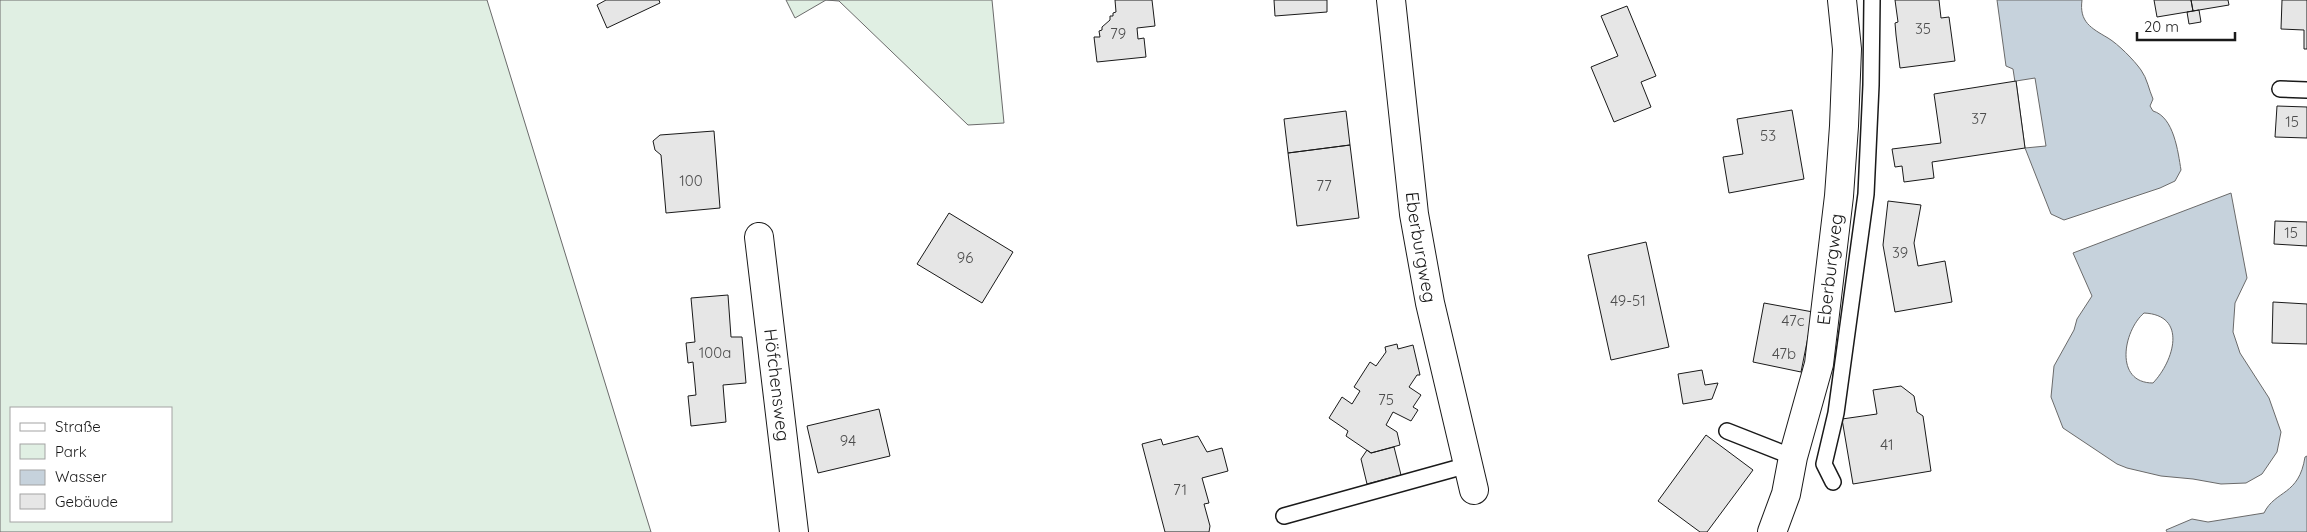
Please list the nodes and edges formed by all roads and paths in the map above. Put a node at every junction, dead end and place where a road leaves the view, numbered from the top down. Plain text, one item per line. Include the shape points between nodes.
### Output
1 (1391, 0) edge
2 (1842, 0) edge
3 (1872, 0) edge
4 (2280, 89) dead end
5 (2307, 90) edge
6 (759, 237) dead end
7 (1727, 431) dead end
8 (1793, 457) junction
9 (1471, 478) joint
10 (1833, 482) dead end
11 (1284, 516) dead end
12 (794, 532) edge
13 (1772, 532) edge

1 - 9 street, Eberburgweg via 1414,214 1430,303
2 - 8 street, Eberburgweg via 1848,49 1839,196 1819,364
3 - 10 lane via 1866,194 1837,403 1824,464
4 - 5 lane
6 - 12 street, Höfchensweg
7 - 8 lane
8 - 13 street, Eberburgweg via 1786,494
9 - 11 lane

